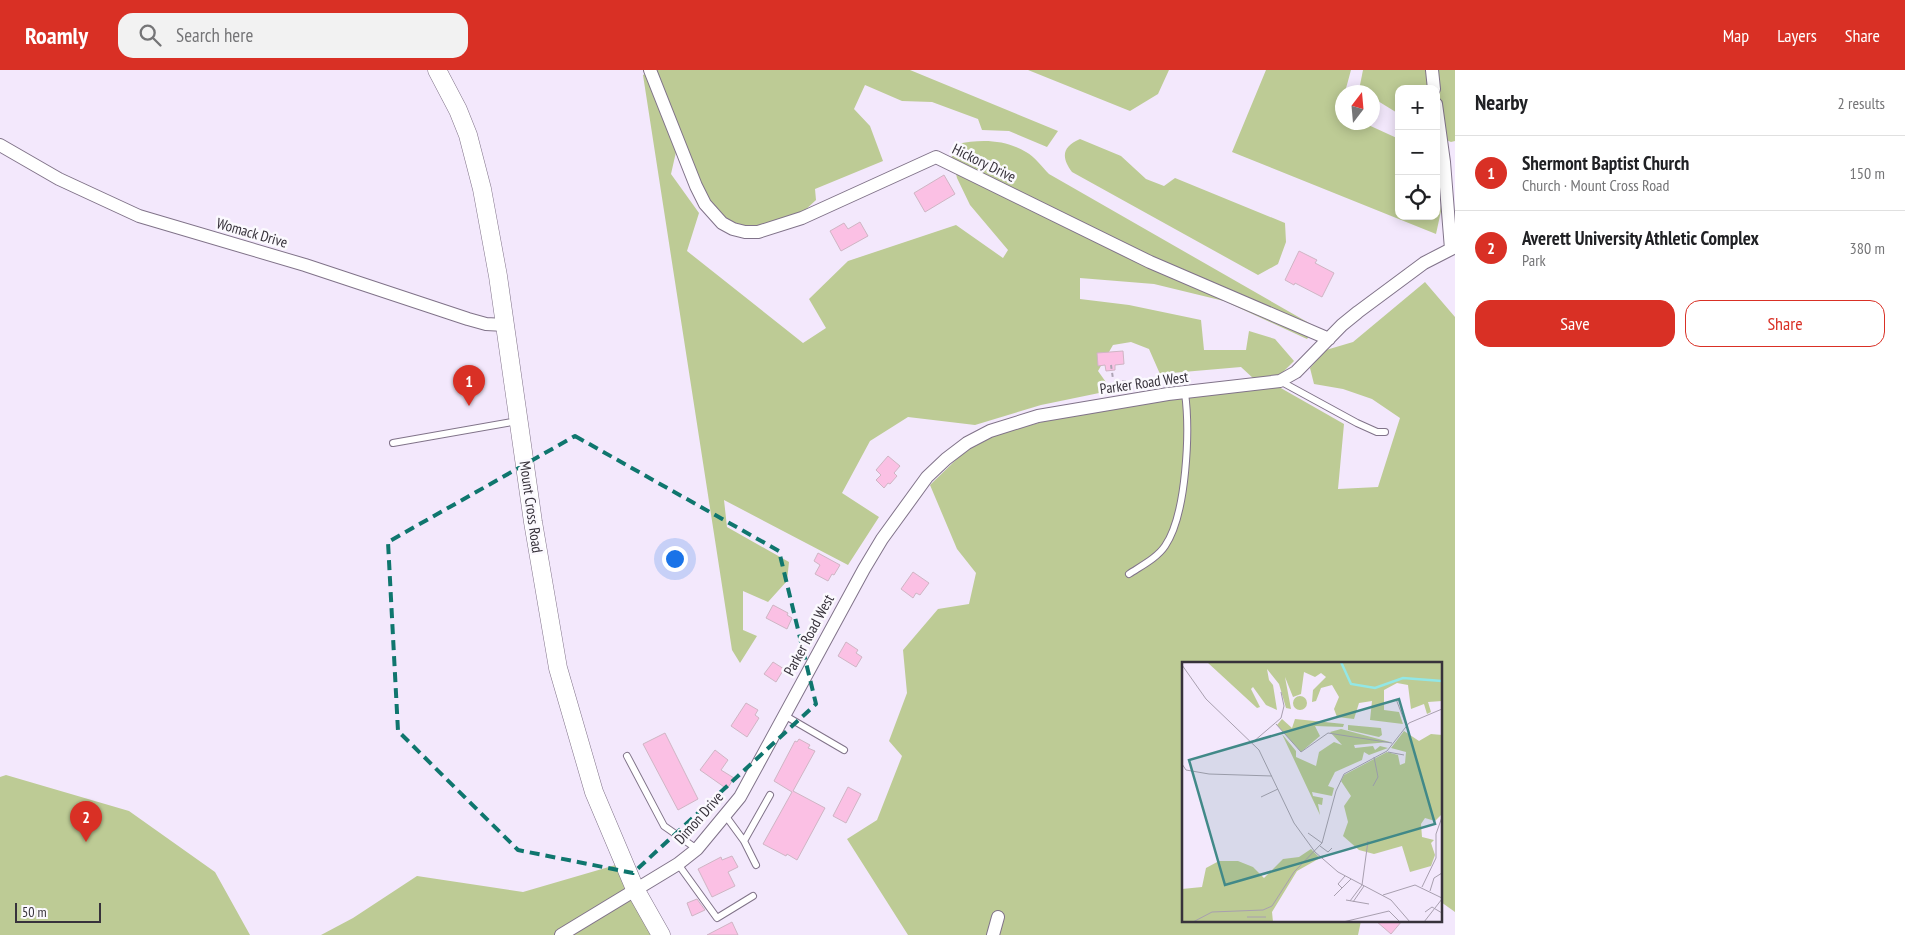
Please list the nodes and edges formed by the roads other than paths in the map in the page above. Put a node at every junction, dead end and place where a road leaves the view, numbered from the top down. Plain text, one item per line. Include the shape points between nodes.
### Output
1 (650, 70) edge
2 (1432, 70) edge
3 (441, 71) edge
4 (1434, 85) edge
5 (1440, 130) edge
6 (0, 145) edge
7 (1453, 248) edge
8 (505, 325) junction
9 (1329, 339) junction
10 (1280, 381) junction
11 (1185, 392) junction
12 (519, 421) junction
13 (1385, 432) dead end
14 (393, 443) dead end
15 (1129, 574) dead end
16 (794, 698) joint
17 (784, 715) junction
18 (844, 750) dead end
19 (627, 756) dead end
20 (770, 795) dead end
21 (725, 815) junction
22 (744, 841) junction
23 (697, 849) junction
24 (678, 864) junction
25 (756, 864) dead end
26 (635, 889) junction
27 (753, 896) dead end
28 (998, 917) dead end
29 (561, 935) edge
30 (661, 935) edge
31 (993, 935) edge

1 - 9 street, Hickory Drive via 705,204 718,220 733,229 758,232 802,218 936,157 1150,262
2 - 4 street
3 - 8 main road, Mount Cross Road via 468,135 482,189
5 - 7 street, Parker Road West
6 - 8 street, Womack Drive via 59,179 138,216 305,265 468,319
7 - 9 street, Parker Road West via 1424,263 1358,312
8 - 12 main road, Mount Cross Road
9 - 10 street, Parker Road West via 1296,372
10 - 11 street, Parker Road West
10 - 13 lane via 1356,423
11 - 15 lane via 1188,438 1174,527 1164,548
11 - 16 street, Parker Road West via 1013,422 967,443 946,459 927,477 882,540
12 - 14 lane
12 - 26 main road, Mount Cross Road via 558,668 594,792
16 - 17 street, Dimon Drive
17 - 18 lane
17 - 21 street, Dimon Drive via 740,798
19 - 23 lane via 664,826
20 - 22 lane
21 - 22 lane
21 - 23 street, Dimon Drive
22 - 25 lane
23 - 24 street, Dimon Drive
24 - 26 street, Dimon Drive
24 - 27 lane via 717,918
26 - 29 street, Dimon Drive
26 - 30 main road, Mount Cross Road
28 - 31 street

